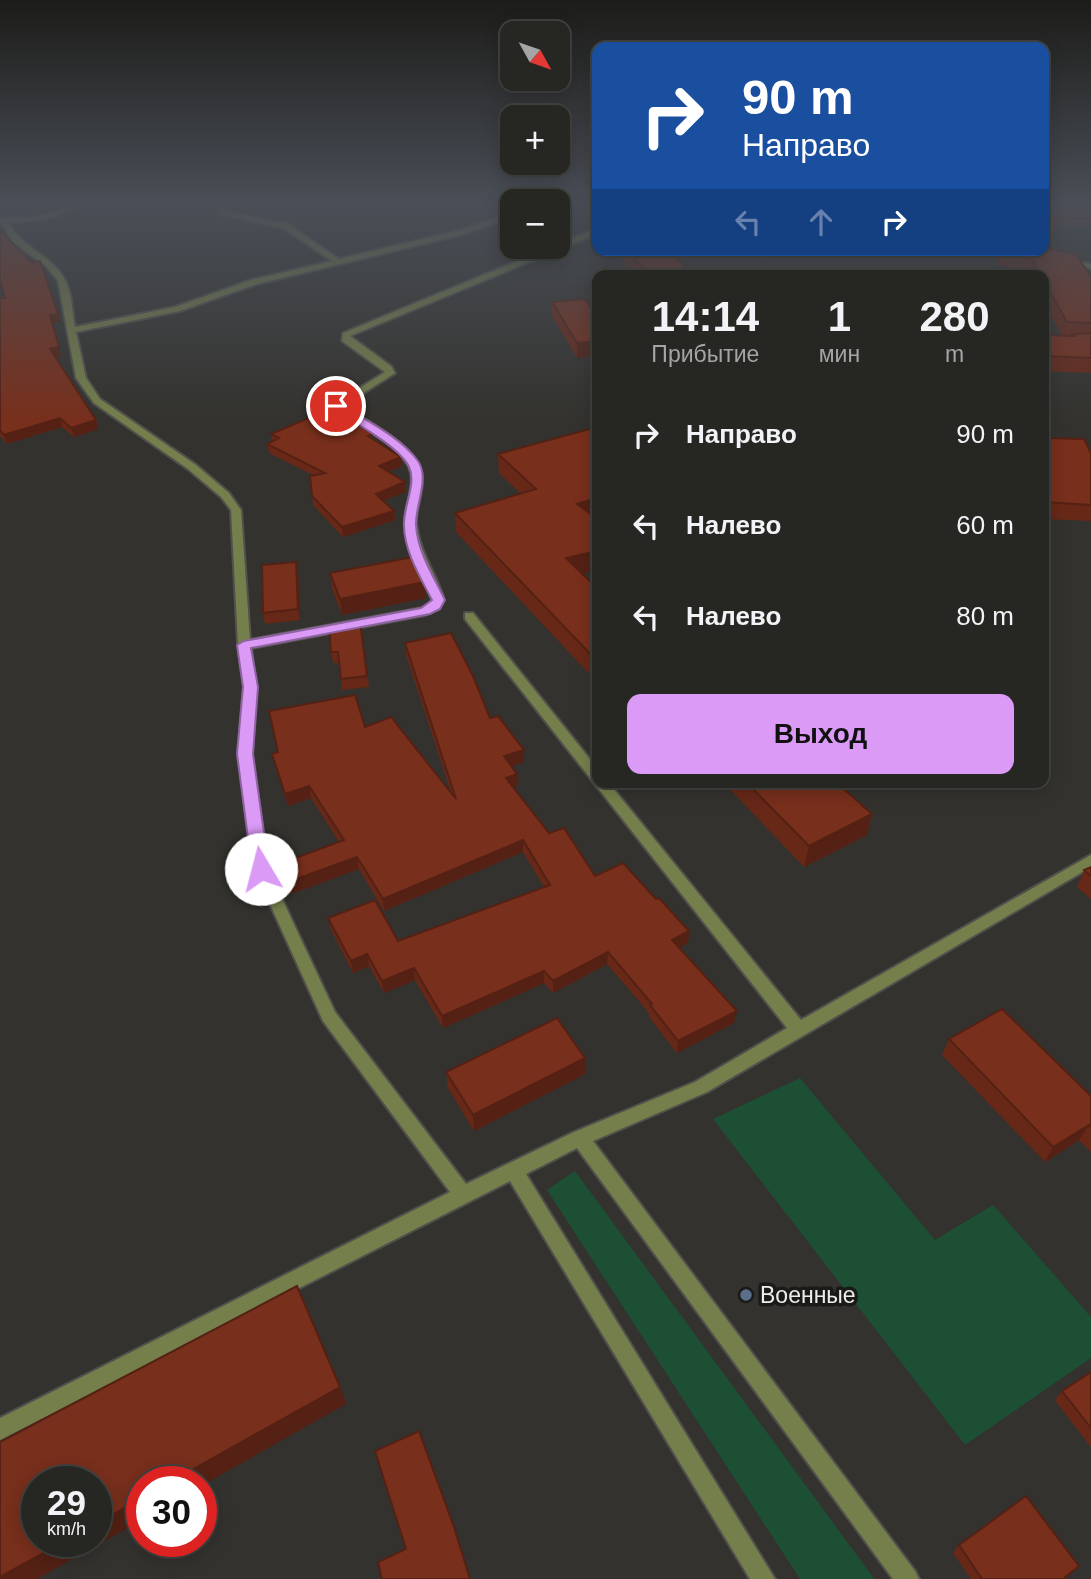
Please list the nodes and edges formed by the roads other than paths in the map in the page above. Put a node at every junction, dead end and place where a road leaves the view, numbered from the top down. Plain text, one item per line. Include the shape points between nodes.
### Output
1 (59, 275) edge
2 (287, 275) edge
3 (491, 275) edge
4 (73, 330) junction
5 (469, 616) dead end
6 (244, 645) junction
7 (592, 772) edge
8 (605, 788) edge
9 (1091, 860) edge
10 (798, 1029) junction
11 (580, 1138) junction
12 (513, 1170) junction
13 (463, 1195) junction
14 (0, 1429) edge
15 (763, 1579) edge
16 (907, 1579) edge

1 - 4 street
2 - 4 street via 177,309
3 - 6 street via 346,335 345,340 390,373 336,406 414,463 417,475 410,525 415,553 436,590 435,606
4 - 6 street via 80,378 97,401 192,467 236,510
5 - 7 street
6 - 13 street via 250,687 245,754 261,869 329,1016
8 - 10 street
9 - 10 street
10 - 11 street via 701,1087
11 - 12 street
11 - 16 street
12 - 13 street
12 - 15 street
13 - 14 street

